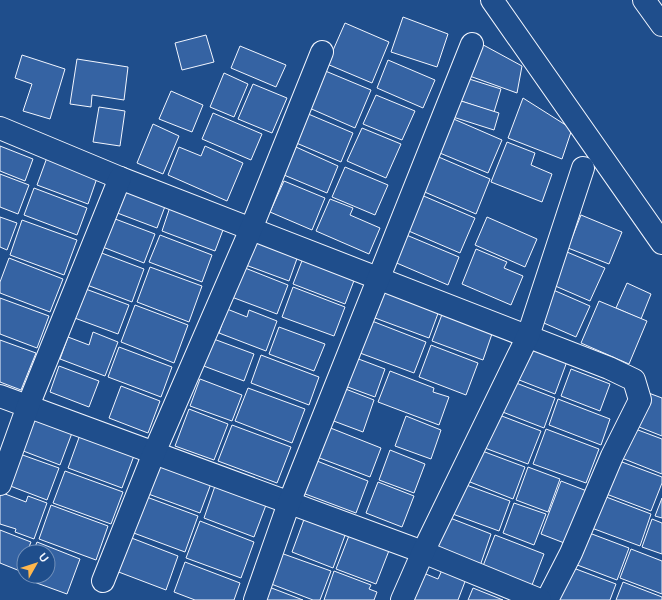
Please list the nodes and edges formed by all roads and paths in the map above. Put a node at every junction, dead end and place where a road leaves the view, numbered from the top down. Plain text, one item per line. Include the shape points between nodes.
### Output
1 (492, 0) edge
2 (644, 0) edge
3 (661, 21) edge
4 (472, 44) dead end
5 (322, 52) dead end
6 (0, 128) edge
7 (583, 168) dead end
8 (120, 178) junction
9 (251, 229) junction
10 (662, 244) edge
11 (378, 278) junction
12 (528, 336) junction
13 (0, 396) edge
14 (28, 406) junction
15 (154, 453) junction
16 (0, 484) edge
17 (289, 503) junction
18 (423, 552) junction
19 (103, 581) dead end
20 (254, 600) edge
21 (402, 600) edge
22 (540, 600) edge
23 (547, 600) edge

1 - 10 street
2 - 3 street
4 - 11 street
5 - 9 street
6 - 8 street
7 - 12 street
8 - 9 street
8 - 14 street
9 - 11 street
9 - 15 street
11 - 12 street
11 - 17 street
12 - 18 street
12 - 23 street via 634,380 640,400
13 - 14 street
14 - 15 street
14 - 16 street
15 - 17 street
15 - 19 street
17 - 18 street
17 - 20 street
18 - 21 street
18 - 22 street

